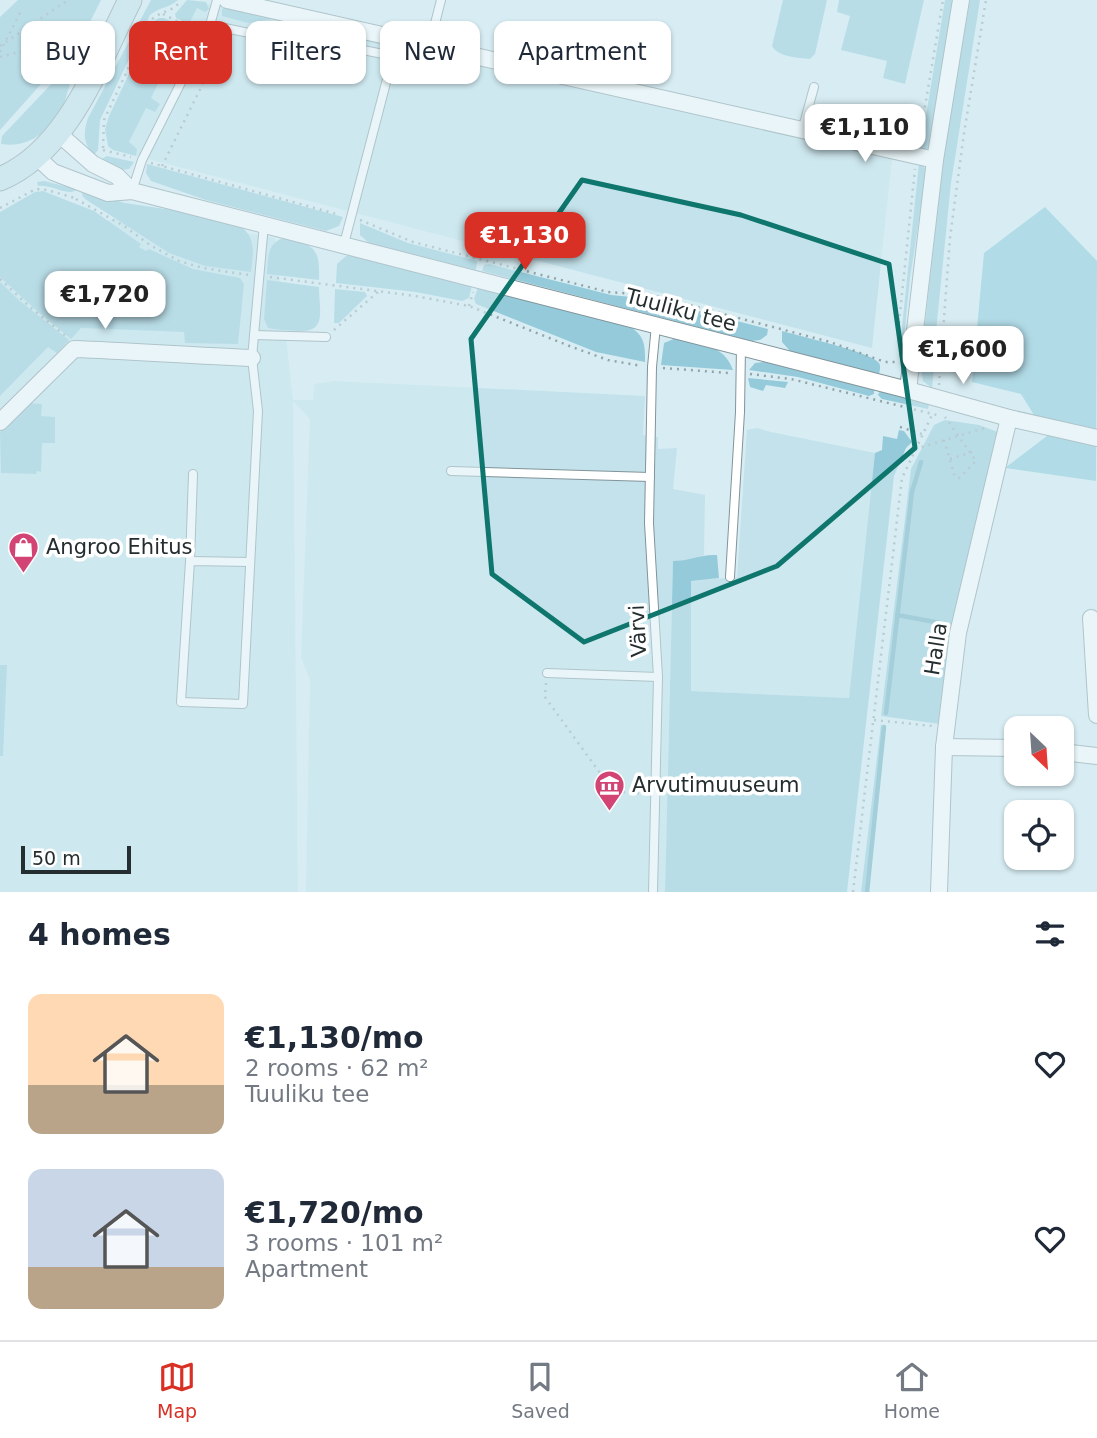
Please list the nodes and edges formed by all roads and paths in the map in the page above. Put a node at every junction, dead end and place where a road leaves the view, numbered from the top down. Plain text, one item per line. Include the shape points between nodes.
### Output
1 (68, 0) edge
2 (130, 0) edge
3 (181, 0) edge
4 (217, 0) edge
5 (227, 0) edge
6 (441, 0) edge
7 (961, 0) edge
8 (986, 0) edge
9 (22, 9) dead end
10 (210, 21) edge
11 (436, 21) edge
12 (232, 30) edge
13 (380, 35) edge
14 (2, 45) edge
15 (21, 51) edge
16 (380, 53) edge
17 (0, 55) edge
18 (480, 58) edge
19 (180, 84) edge
20 (386, 84) edge
21 (814, 87) dead end
22 (802, 131) junction
23 (59, 134) junction
24 (103, 150) junction
25 (97, 157) dead end
26 (37, 158) junction
27 (142, 160) junction
28 (935, 160) junction
29 (5, 174) edge
30 (79, 190) dead end
31 (132, 191) junction
32 (76, 199) junction
33 (0, 208) edge
34 (351, 218) junction
35 (264, 224) junction
36 (344, 244) junction
37 (251, 275) dead end
38 (267, 277) dead end
39 (0, 279) edge
40 (475, 286) dead end
41 (379, 291) junction
42 (470, 306) junction
43 (656, 325) junction
44 (254, 335) junction
45 (326, 337) joint
46 (741, 347) junction
47 (74, 349) junction
48 (252, 358) junction
49 (900, 362) dead end
50 (922, 364) dead end
51 (649, 367) junction
52 (939, 367) junction
53 (662, 368) dead end
54 (732, 373) dead end
55 (748, 373) dead end
56 (908, 390) junction
57 (939, 390) dead end
58 (935, 406) dead end
59 (932, 415) junction
60 (945, 417) junction
61 (950, 417) dead end
62 (1009, 418) junction
63 (0, 422) edge
64 (979, 422) dead end
65 (900, 427) dead end
66 (922, 434) junction
67 (959, 435) junction
68 (1097, 438) edge
69 (944, 440) junction
70 (915, 449) junction
71 (972, 452) junction
72 (950, 459) junction
73 (451, 471) dead end
74 (193, 474) dead end
75 (650, 477) junction
76 (190, 561) junction
77 (250, 562) junction
78 (730, 577) dead end
79 (1091, 618) dead end
80 (547, 673) joint
81 (658, 677) junction
82 (1097, 715) edge
83 (874, 720) junction
84 (947, 727) junction
85 (944, 747) junction
86 (1004, 748) edge
87 (1074, 753) edge
88 (1097, 756) edge
89 (655, 795) junction
90 (653, 892) edge
91 (853, 892) edge
92 (939, 892) edge

1 - 14 path
2 - 23 main road
3 - 24 path via 151,20 104,120
4 - 10 lane
5 - 13 street
6 - 11 lane
7 - 28 street
8 - 52 path via 950,238
9 - 14 path
12 - 16 lane
14 - 17 path
15 - 17 path
18 - 22 street
19 - 27 lane
20 - 34 lane
21 - 22 lane
22 - 28 street
23 - 26 main road
23 - 31 street, Tuuliku tee
24 - 25 path
24 - 27 path
26 - 29 main road
26 - 31 street, Tuuliku tee via 53,172 108,194
27 - 31 lane
27 - 34 path
28 - 56 street
30 - 32 path
31 - 35 street, Tuuliku tee
32 - 33 path via 36,189
32 - 37 path via 179,261
34 - 36 lane
34 - 49 path via 413,242 608,292 651,295 830,342 885,362
35 - 36 street, Tuuliku tee
35 - 44 lane
36 - 43 street, Tuuliku tee
38 - 41 path
39 - 47 path via 70,339
40 - 42 path
41 - 42 path
41 - 45 path
42 - 51 path via 584,351
43 - 46 street, Tuuliku tee
43 - 51 lane, Värvi
44 - 45 lane
44 - 48 lane
46 - 56 street, Tuuliku tee
46 - 78 lane
47 - 48 street
47 - 63 street
48 - 77 lane via 258,411
50 - 52 path
51 - 75 lane, Värvi
52 - 57 path
53 - 54 path
55 - 59 path via 791,379
56 - 62 street, Tuuliku tee
58 - 59 path
59 - 60 path
59 - 66 path
60 - 61 path
60 - 67 path
62 - 68 street, Tuuliku tee
62 - 84 street, Halla via 958,633
64 - 67 path via 990,426
65 - 66 path
66 - 70 path
67 - 69 path
67 - 71 path
69 - 70 path
69 - 72 path
70 - 83 path via 899,496
71 - 72 path
71 - 72 path via 975,464 958,478
73 - 75 lane
74 - 76 lane
75 - 81 lane, Värvi
76 - 77 lane
76 - 77 lane via 181,702 243,704
79 - 82 street
80 - 81 lane
80 - 89 path via 545,697 613,791
81 - 89 lane, Värvi
83 - 84 path
83 - 91 path
84 - 85 street, Halla
85 - 86 street
85 - 92 street, Halla
87 - 88 street
89 - 90 lane, Värvi

